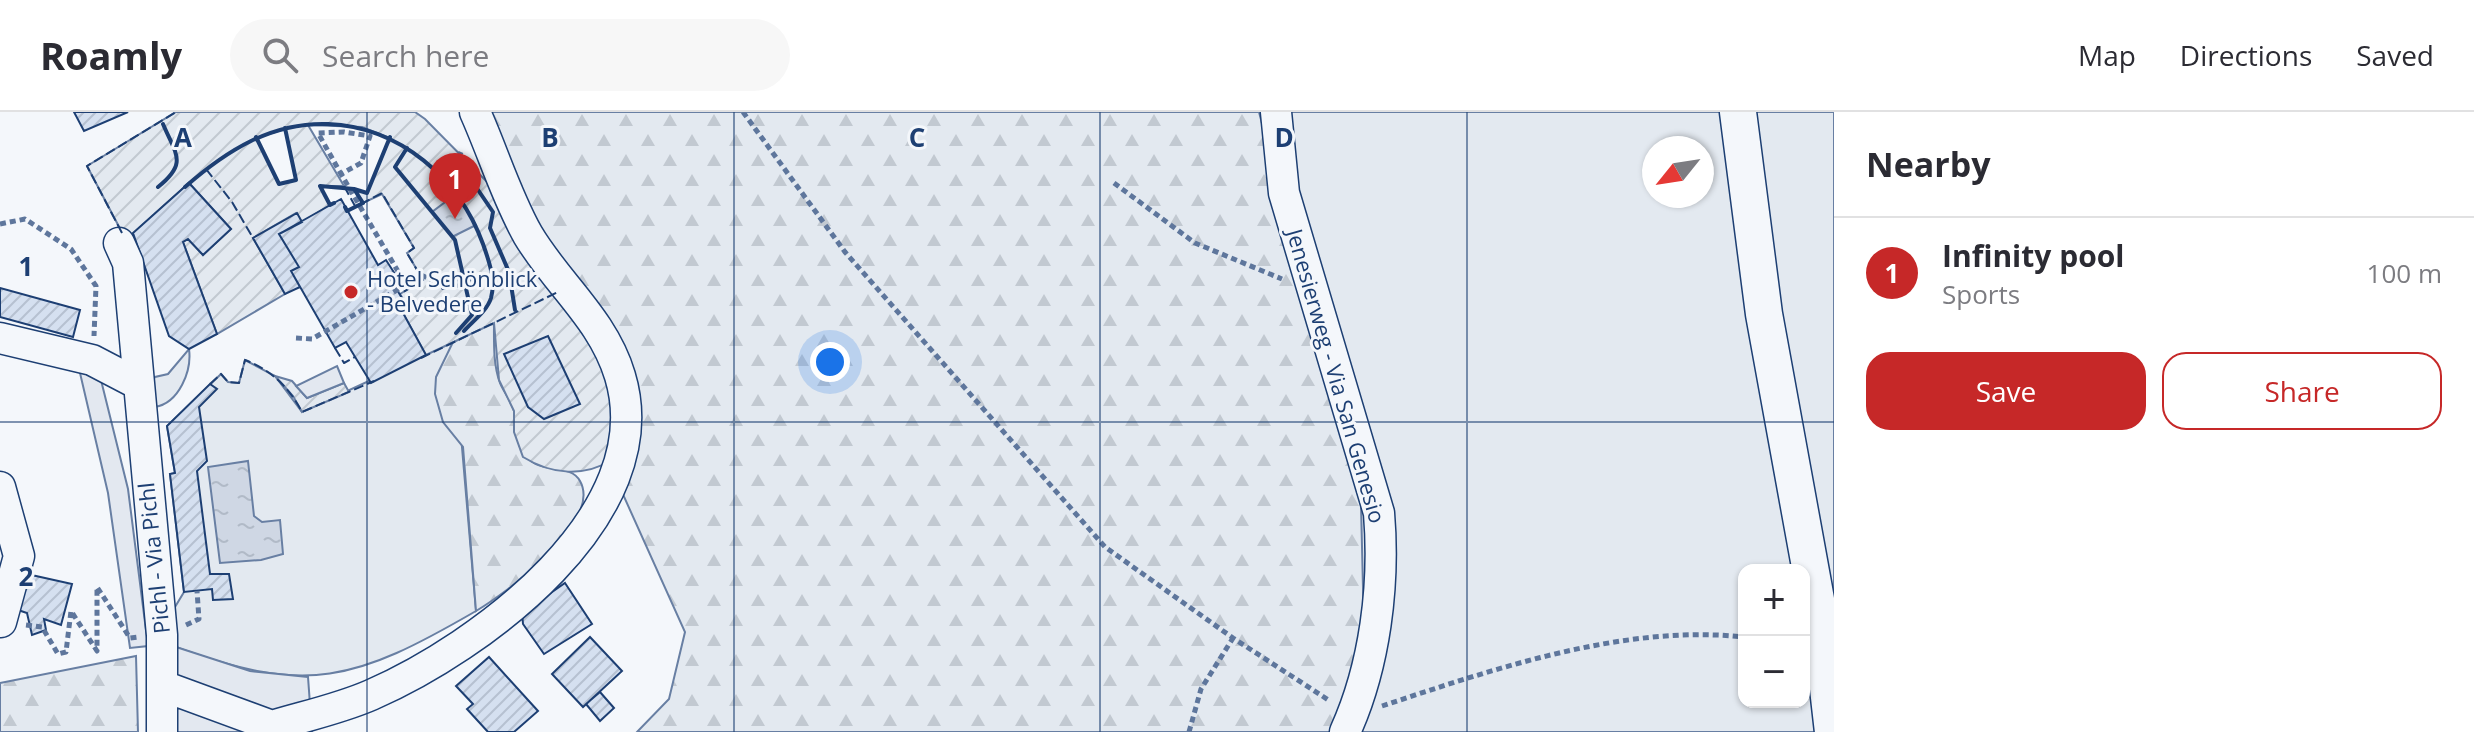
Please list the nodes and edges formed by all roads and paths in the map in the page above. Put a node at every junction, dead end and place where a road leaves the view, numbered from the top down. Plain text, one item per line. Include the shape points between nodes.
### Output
1 (475, 112) edge
2 (743, 112) edge
3 (1276, 112) edge
4 (1738, 112) edge
5 (461, 145) dead end
6 (341, 174) junction
7 (1114, 183) dead end
8 (448, 184) dead end
9 (0, 224) edge
10 (119, 243) dead end
11 (421, 275) dead end
12 (475, 278) dead end
13 (1313, 290) junction
14 (0, 338) edge
15 (296, 338) dead end
16 (92, 360) junction
17 (138, 384) junction
18 (0, 487) edge
19 (197, 591) dead end
20 (1, 622) edge
21 (176, 630) junction
22 (1738, 637) edge
23 (1233, 638) junction
24 (163, 686) junction
25 (1348, 724) edge
26 (1833, 727) edge
27 (268, 729) edge
28 (162, 732) edge
29 (1189, 732) edge

1 - 27 street via 528,234 595,322 620,376 626,431 619,469 604,503 566,553 480,630 368,697
2 - 23 path via 845,252 1105,547
3 - 13 street, Jenesierweg - Via San Genesio via 1282,180
4 - 26 main road via 1764,314 1821,627
5 - 8 path via 459,165
6 - 6 path via 361,163 370,136 318,133
6 - 15 path via 406,285 312,339
7 - 13 path via 1195,243
9 - 16 path via 25,219 71,249 96,286
10 - 17 street, Pichl - Via Pichl via 128,263
11 - 12 path via 445,285
13 - 25 street, Jenesierweg - Via San Genesio via 1379,513 1383,554 1368,656
14 - 16 street
16 - 17 street
17 - 21 street, Pichl - Via Pichl
18 - 20 street via 19,556
19 - 21 path via 199,619
20 - 21 path via 42,627 62,654 71,611 97,651 97,587 130,638
21 - 24 street, Pichl - Via Pichl
22 - 25 path via 1684,636 1557,653
23 - 25 path
23 - 29 path via 1201,689
24 - 27 street
24 - 28 street, Pichl - Via Pichl

